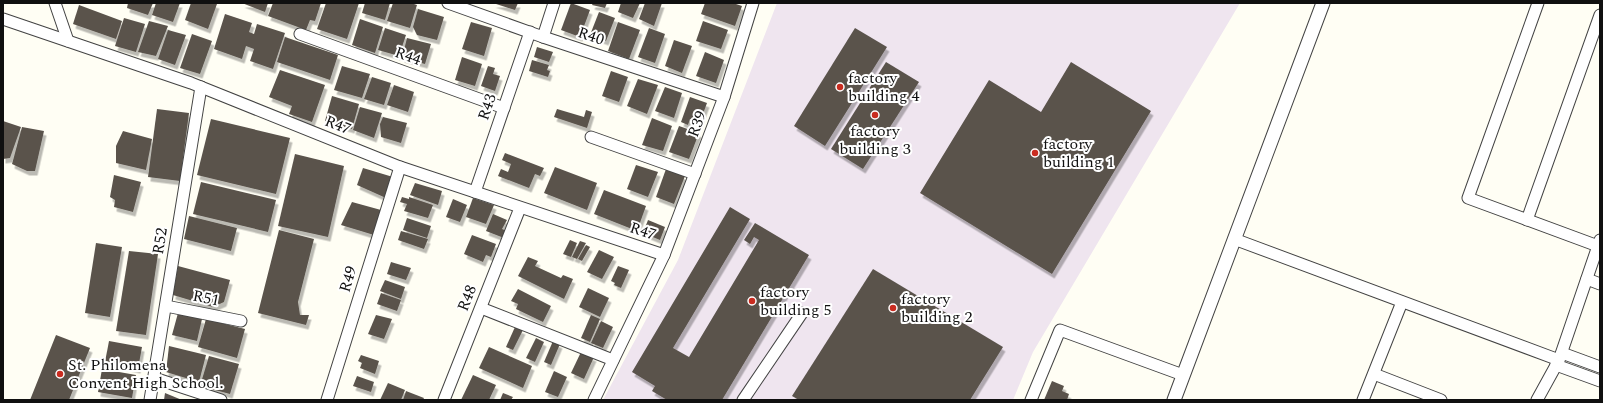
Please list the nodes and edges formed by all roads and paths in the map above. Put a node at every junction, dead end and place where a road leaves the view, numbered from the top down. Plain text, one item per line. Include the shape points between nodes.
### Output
1 (55, 3) edge
2 (448, 3) edge
3 (554, 3) edge
4 (753, 3) edge
5 (1323, 3) edge
6 (1538, 3) edge
7 (1600, 14) edge
8 (3, 19) edge
9 (530, 32) junction
10 (300, 34) dead end
11 (543, 36) junction
12 (68, 41) junction
13 (201, 87) junction
14 (724, 97) junction
15 (504, 108) junction
16 (591, 137) dead end
17 (400, 167) junction
18 (695, 174) junction
19 (475, 192) junction
20 (520, 208) junction
21 (1527, 220) junction
22 (1234, 239) junction
23 (1599, 243) edge
24 (664, 255) junction
25 (1587, 279) junction
26 (1600, 284) edge
27 (1402, 302) junction
28 (166, 306) junction
29 (481, 308) junction
30 (802, 313) dead end
31 (241, 321) dead end
32 (613, 360) junction
33 (1559, 360) junction
34 (1600, 367) edge
35 (1374, 374) junction
36 (1183, 375) junction
37 (154, 378) junction
38 (1600, 381) edge
39 (150, 400) edge
40 (221, 400) edge
41 (327, 400) edge
42 (444, 400) edge
43 (594, 400) edge
44 (743, 400) edge
45 (1030, 400) edge
46 (1174, 400) edge
47 (1363, 400) edge
48 (1441, 400) edge
49 (1537, 400) edge

1 - 12 street
2 - 9 street, R40
3 - 11 street
4 - 14 street, R39
5 - 22 street
6 - 21 street via 1468,198
7 - 21 street
8 - 12 street, R47
9 - 11 street, R40
9 - 15 street, R43
10 - 15 street, R44
11 - 14 street, R40
12 - 13 street, R47
13 - 17 street, R47
13 - 28 street, R52
14 - 18 street, R39
15 - 19 street, R43
16 - 18 street
17 - 19 street, R47
17 - 41 street, R49
18 - 24 street, R39
19 - 20 street, R47
20 - 24 street, R47
20 - 29 street, R48
21 - 23 street
22 - 27 street
22 - 36 street
23 - 25 street
24 - 32 street, R39
25 - 26 street
25 - 33 street
27 - 33 street
27 - 35 street
28 - 31 street, R51
28 - 37 street, R52
29 - 32 street
29 - 42 street, R48
30 - 44 street
32 - 43 street, R39
33 - 34 street
33 - 38 street
33 - 49 street
35 - 47 street
35 - 48 street
36 - 45 street via 1060,330
36 - 46 street
37 - 39 street, R52
37 - 40 street

